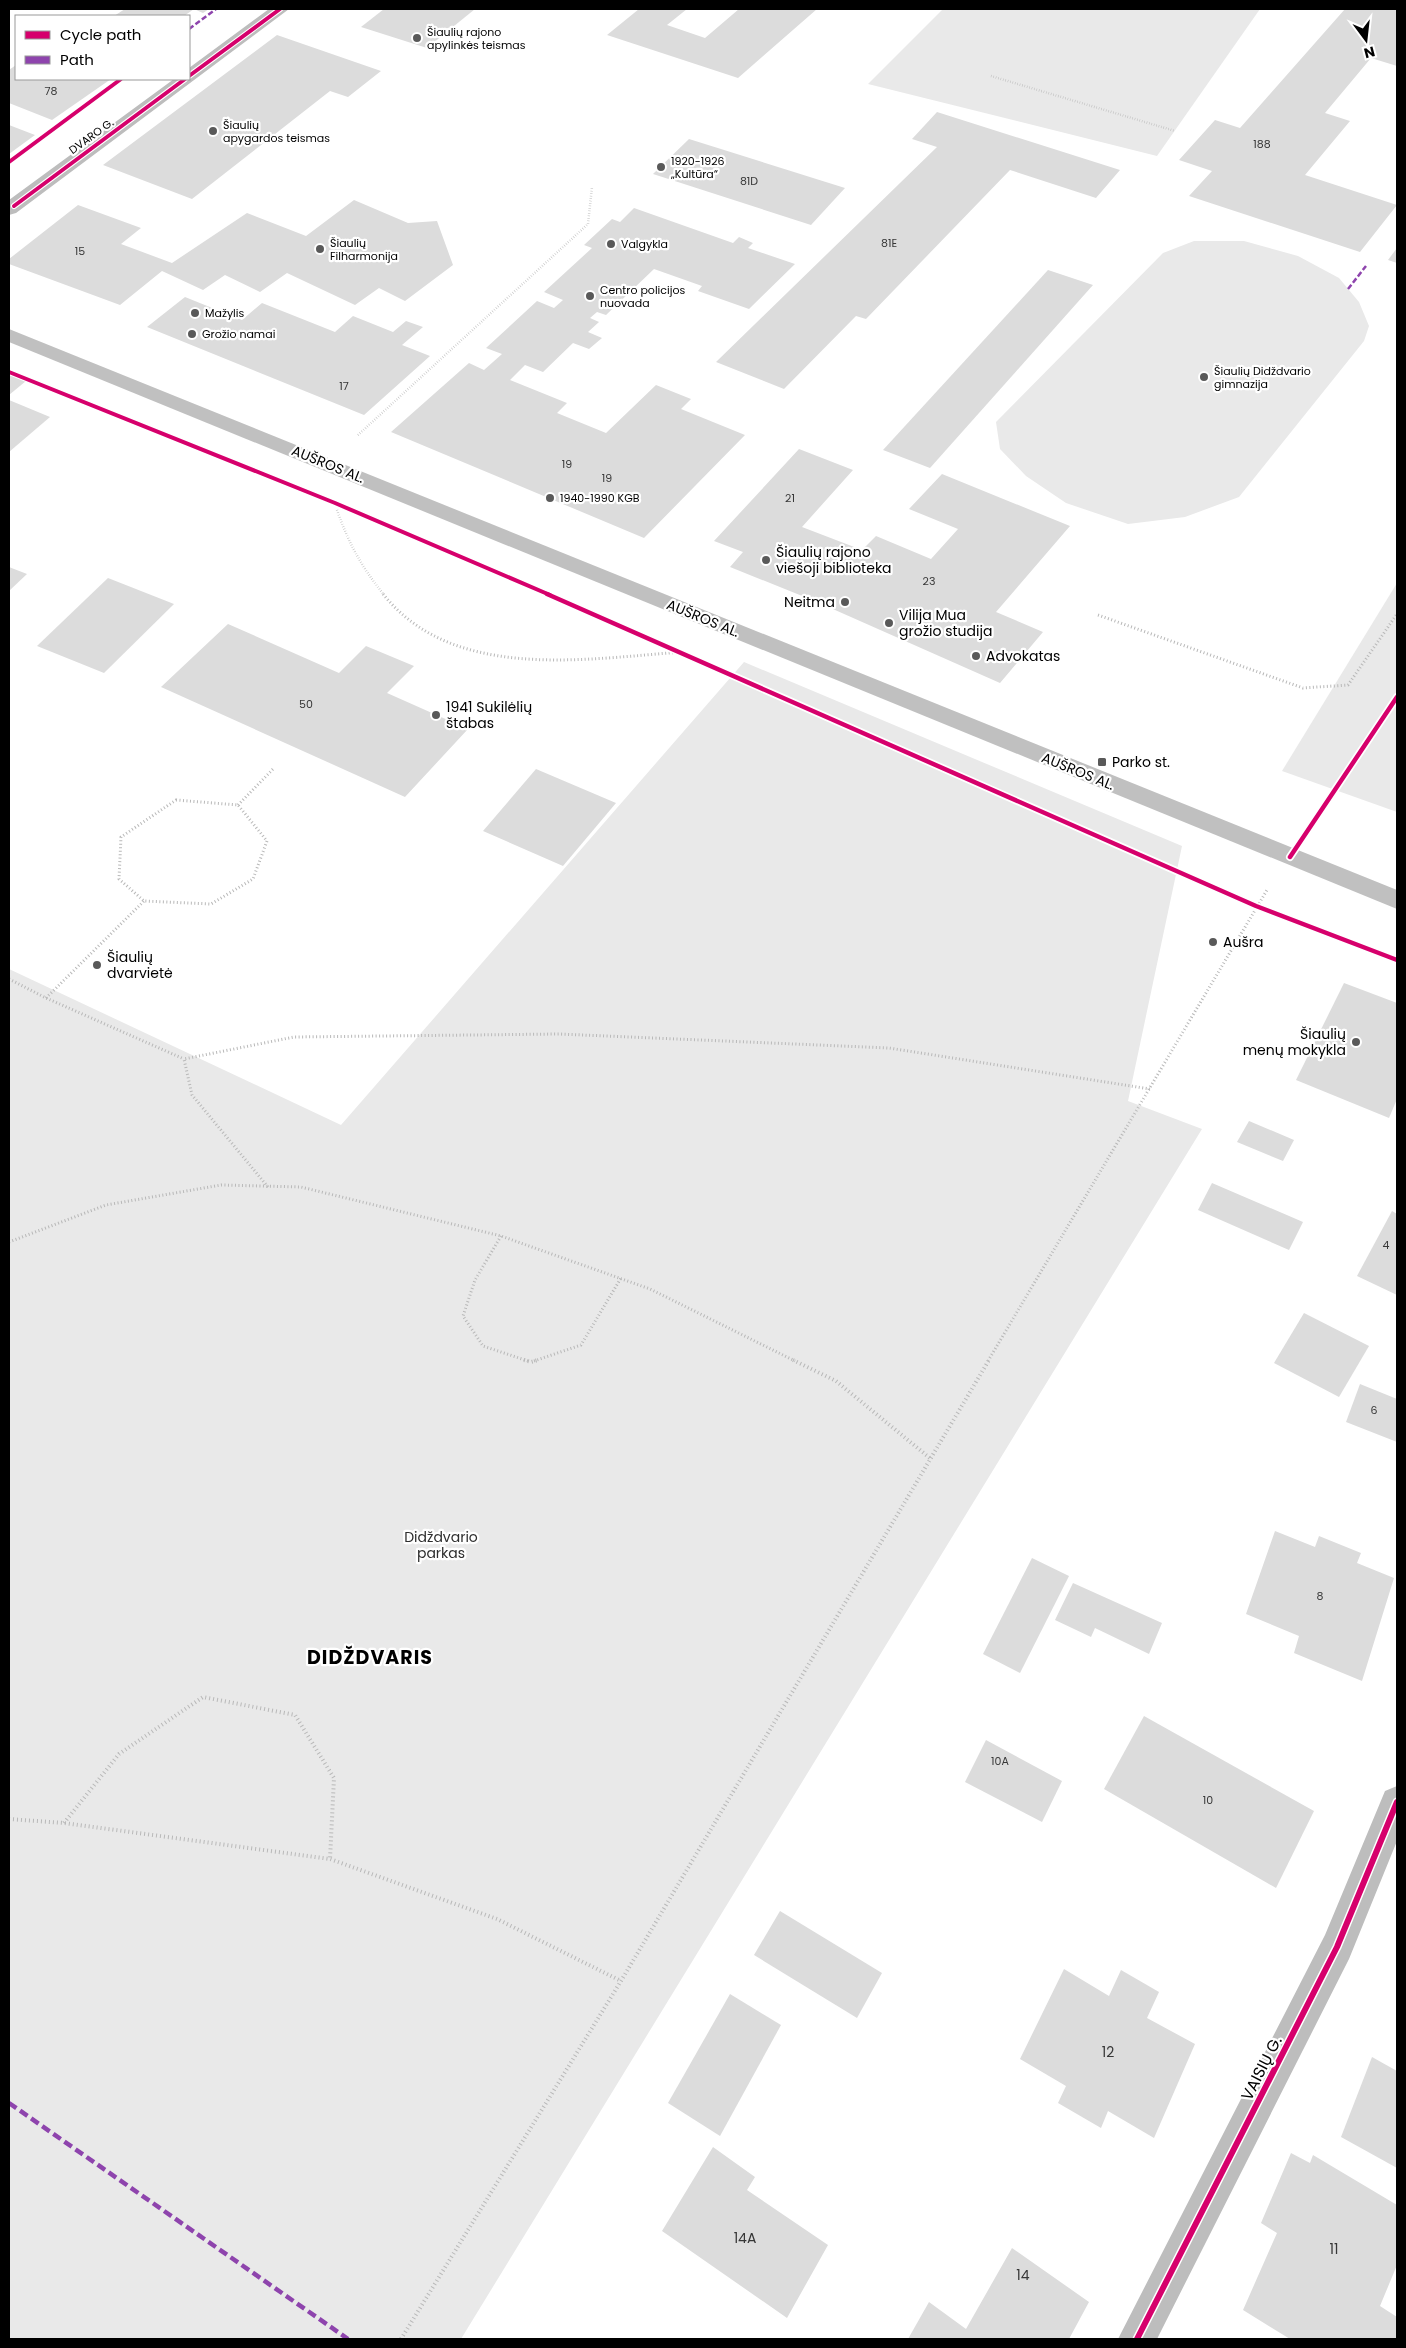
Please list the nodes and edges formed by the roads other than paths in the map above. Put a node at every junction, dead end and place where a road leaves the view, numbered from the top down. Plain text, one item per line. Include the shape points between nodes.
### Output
1 (280, 9) edge
2 (190, 75) edge
3 (184, 80) edge
4 (9, 209) edge
5 (9, 335) edge
6 (1397, 900) edge
7 (1397, 1802) edge
8 (1137, 2339) edge

1 - 2 street
3 - 4 street, DVARO G.
5 - 6 main road, AUŠROS AL.
7 - 8 street, VAISIŲ G. via 1337,1947

